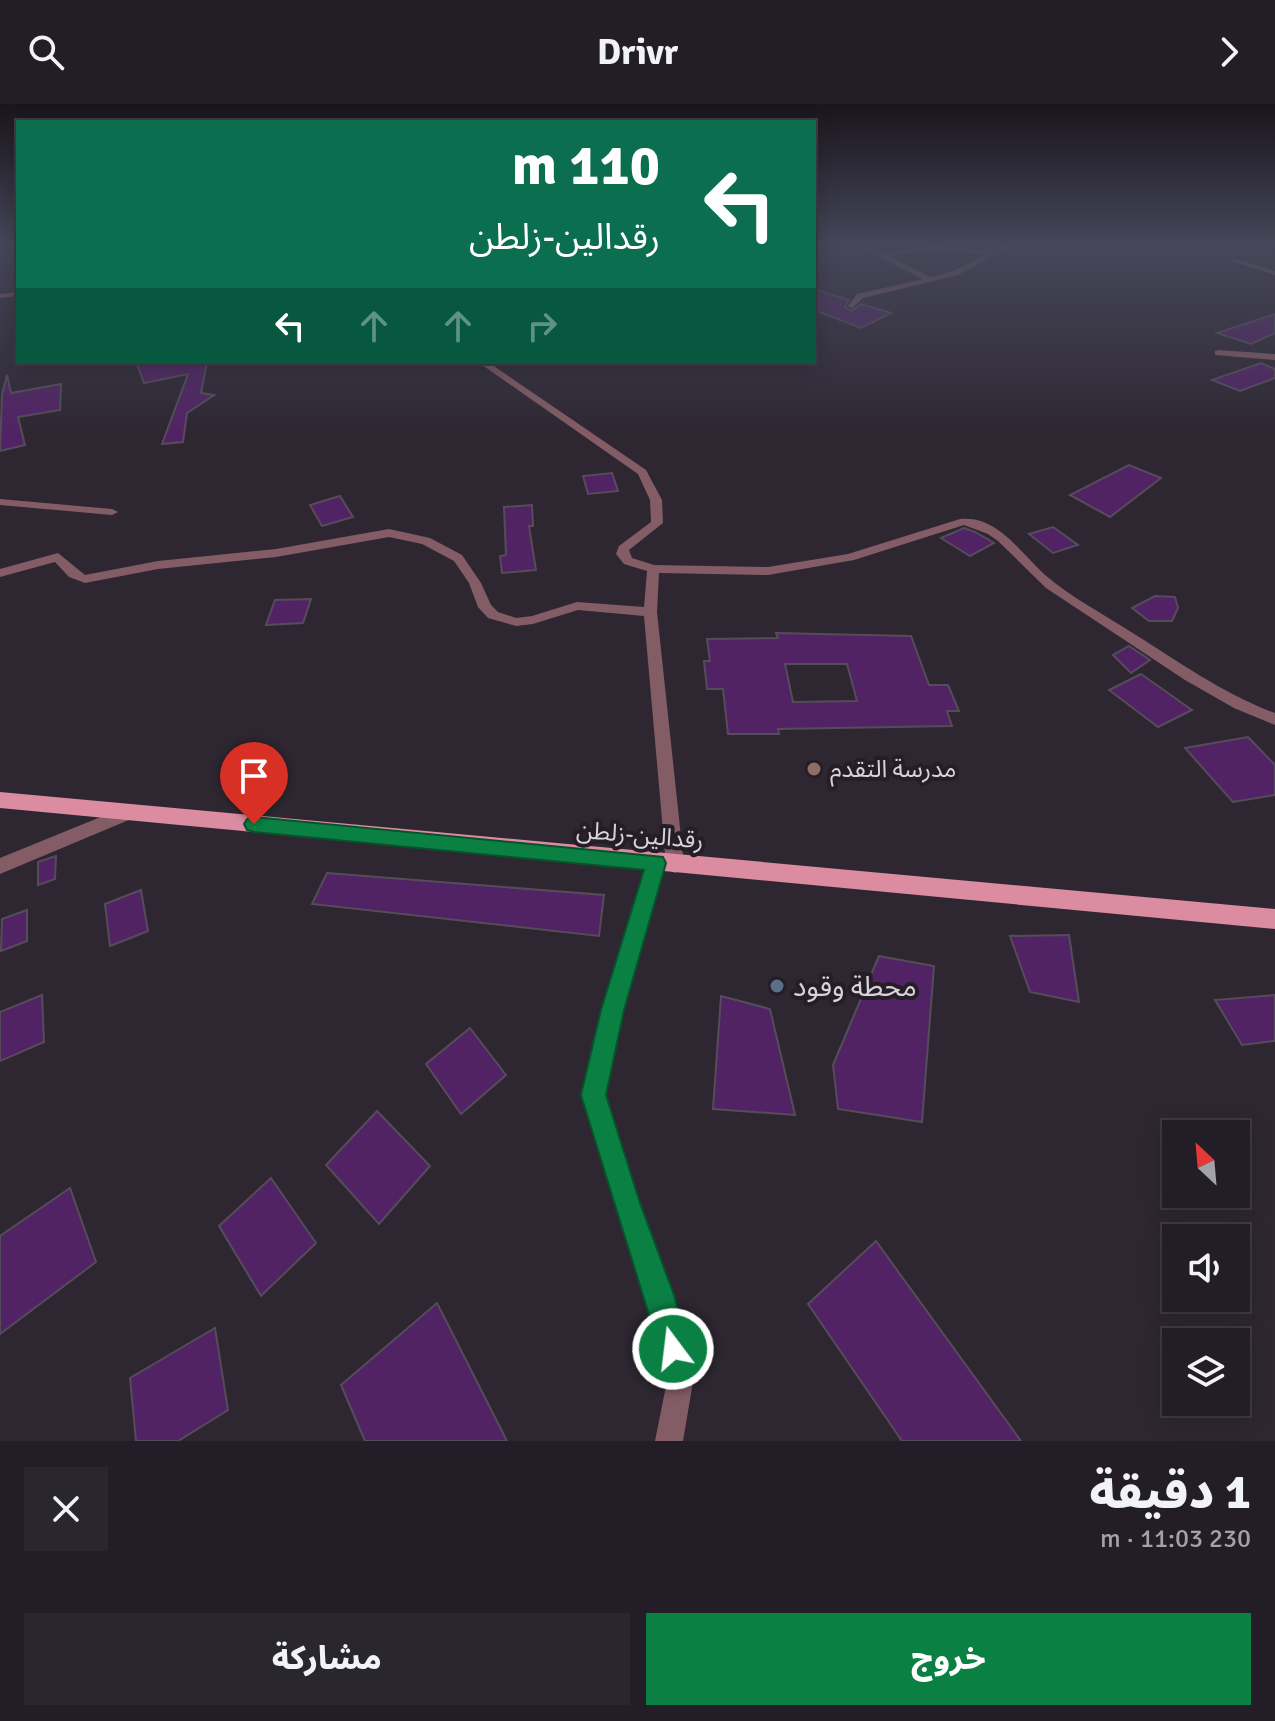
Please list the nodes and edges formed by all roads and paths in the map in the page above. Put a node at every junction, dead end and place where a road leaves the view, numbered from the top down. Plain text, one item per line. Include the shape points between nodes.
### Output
1 (1218, 353) dead end
2 (1275, 357) edge
3 (485, 364) edge
4 (0, 502) edge
5 (112, 512) dead end
6 (653, 569) junction
7 (0, 573) edge
8 (650, 612) junction
9 (1275, 719) edge
10 (0, 800) edge
11 (130, 812) junction
12 (666, 864) junction
13 (0, 866) edge
14 (1275, 919) edge
15 (669, 1441) edge

1 - 2 street
3 - 6 street via 642,472 656,500 657,523 622,554
4 - 5 street
6 - 8 street
6 - 9 street via 768,571 850,557 964,521 983,524 1048,583 1214,692
7 - 8 street via 58,557 85,579 389,533 426,541 458,558 485,607 516,622 577,606
8 - 12 street
10 - 11 main road, رقدالين-زلطن
11 - 12 main road, رقدالين-زلطن
11 - 13 street
12 - 14 main road, رقدالين-زلطن
12 - 15 street via 612,1010 594,1095 681,1376

